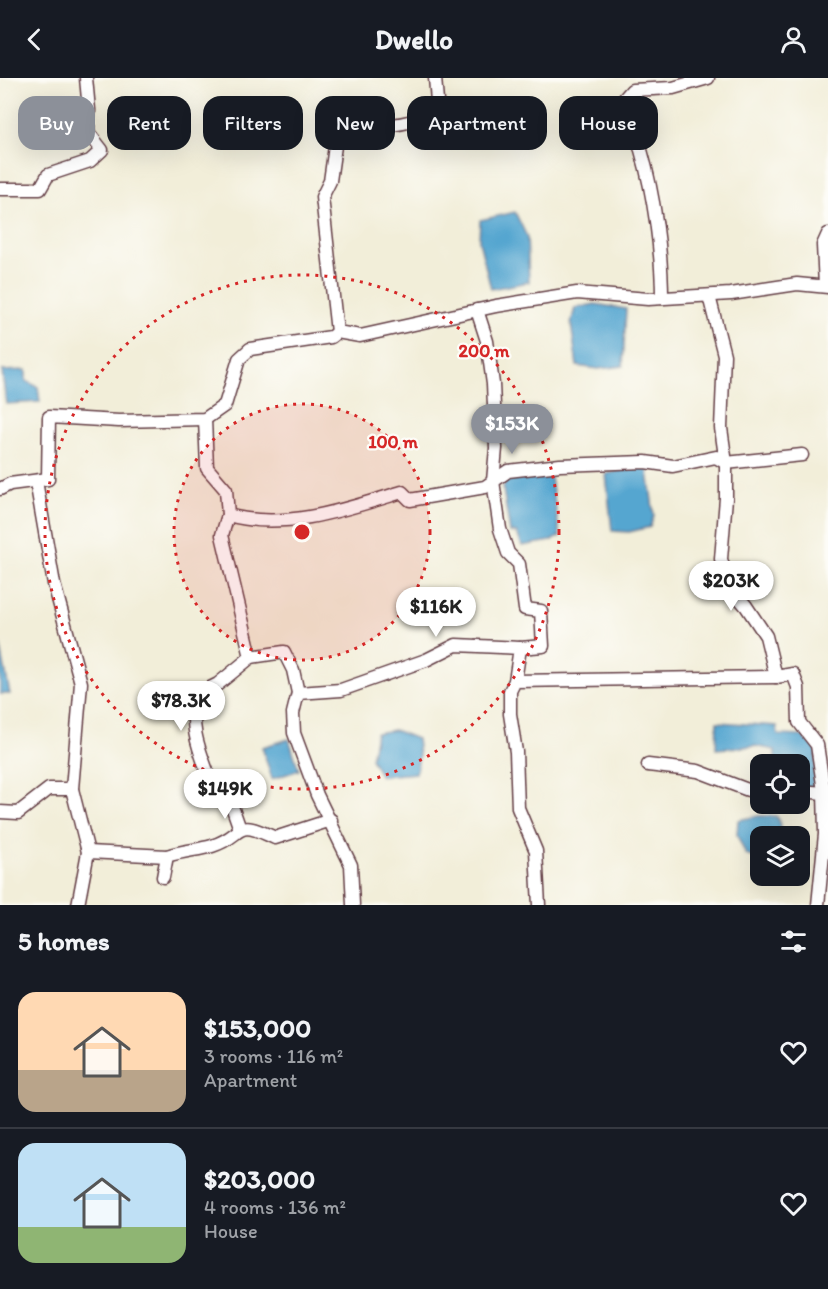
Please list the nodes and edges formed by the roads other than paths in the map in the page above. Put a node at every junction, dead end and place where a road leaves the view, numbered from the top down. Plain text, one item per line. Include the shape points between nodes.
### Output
1 (86, 78) edge
2 (435, 78) edge
3 (708, 78) edge
4 (0, 189) edge
5 (828, 234) edge
6 (826, 286) edge
7 (709, 296) junction
8 (662, 298) junction
9 (477, 310) junction
10 (337, 332) junction
11 (205, 419) junction
12 (802, 455) dead end
13 (726, 464) junction
14 (36, 481) junction
15 (492, 481) junction
16 (0, 489) edge
17 (228, 515) junction
18 (520, 648) junction
19 (251, 657) junction
20 (776, 677) junction
21 (515, 681) junction
22 (298, 693) junction
23 (823, 746) edge
24 (648, 765) dead end
25 (72, 789) junction
26 (750, 790) edge
27 (810, 791) edge
28 (824, 793) junction
29 (0, 812) edge
30 (331, 820) junction
31 (240, 829) junction
32 (88, 852) junction
33 (167, 856) junction
34 (163, 877) dead end
35 (78, 905) edge
36 (353, 905) edge
37 (539, 905) edge
38 (818, 905) edge

1 - 4 street via 88,132 102,150 90,161 48,175 40,189
2 - 10 street via 438,112 408,124 338,125 330,181 322,197
3 - 8 street via 673,88 632,90 625,98 627,124 641,152 656,226
5 - 6 street via 823,245
6 - 7 street via 797,284
7 - 8 street
7 - 13 street via 724,355 721,428
8 - 9 street via 577,293
9 - 10 street via 360,336
9 - 15 street via 487,341 493,384 496,448
10 - 11 street via 331,337 250,349 239,359 225,405
11 - 14 street via 119,421 49,417 48,479
11 - 17 street via 207,468 226,490
12 - 13 street
13 - 15 street via 716,457 673,466 645,462 560,465 508,471
13 - 20 street via 721,559 728,585 766,636
14 - 16 street
14 - 25 street via 54,584 81,682
15 - 17 street via 485,488 410,500 402,492 302,518 248,520
15 - 18 street via 508,554 519,564 525,609 541,611 543,646
17 - 19 street via 222,535
18 - 21 street
18 - 22 street via 456,645 426,660 341,690
19 - 22 street via 284,652
19 - 31 street via 218,684 200,693 193,710 203,764 216,795 228,795
20 - 21 street
20 - 23 street via 793,675 798,687 800,722
21 - 37 street via 510,702 518,808 536,851
22 - 30 street via 294,733
23 - 28 street
24 - 26 street via 698,771
25 - 29 street via 49,789 18,813
25 - 32 street
27 - 28 street
28 - 38 street via 825,834
30 - 31 street via 275,838 251,828
30 - 36 street via 351,865
31 - 33 street via 210,847
32 - 33 street
32 - 35 street
33 - 34 street

